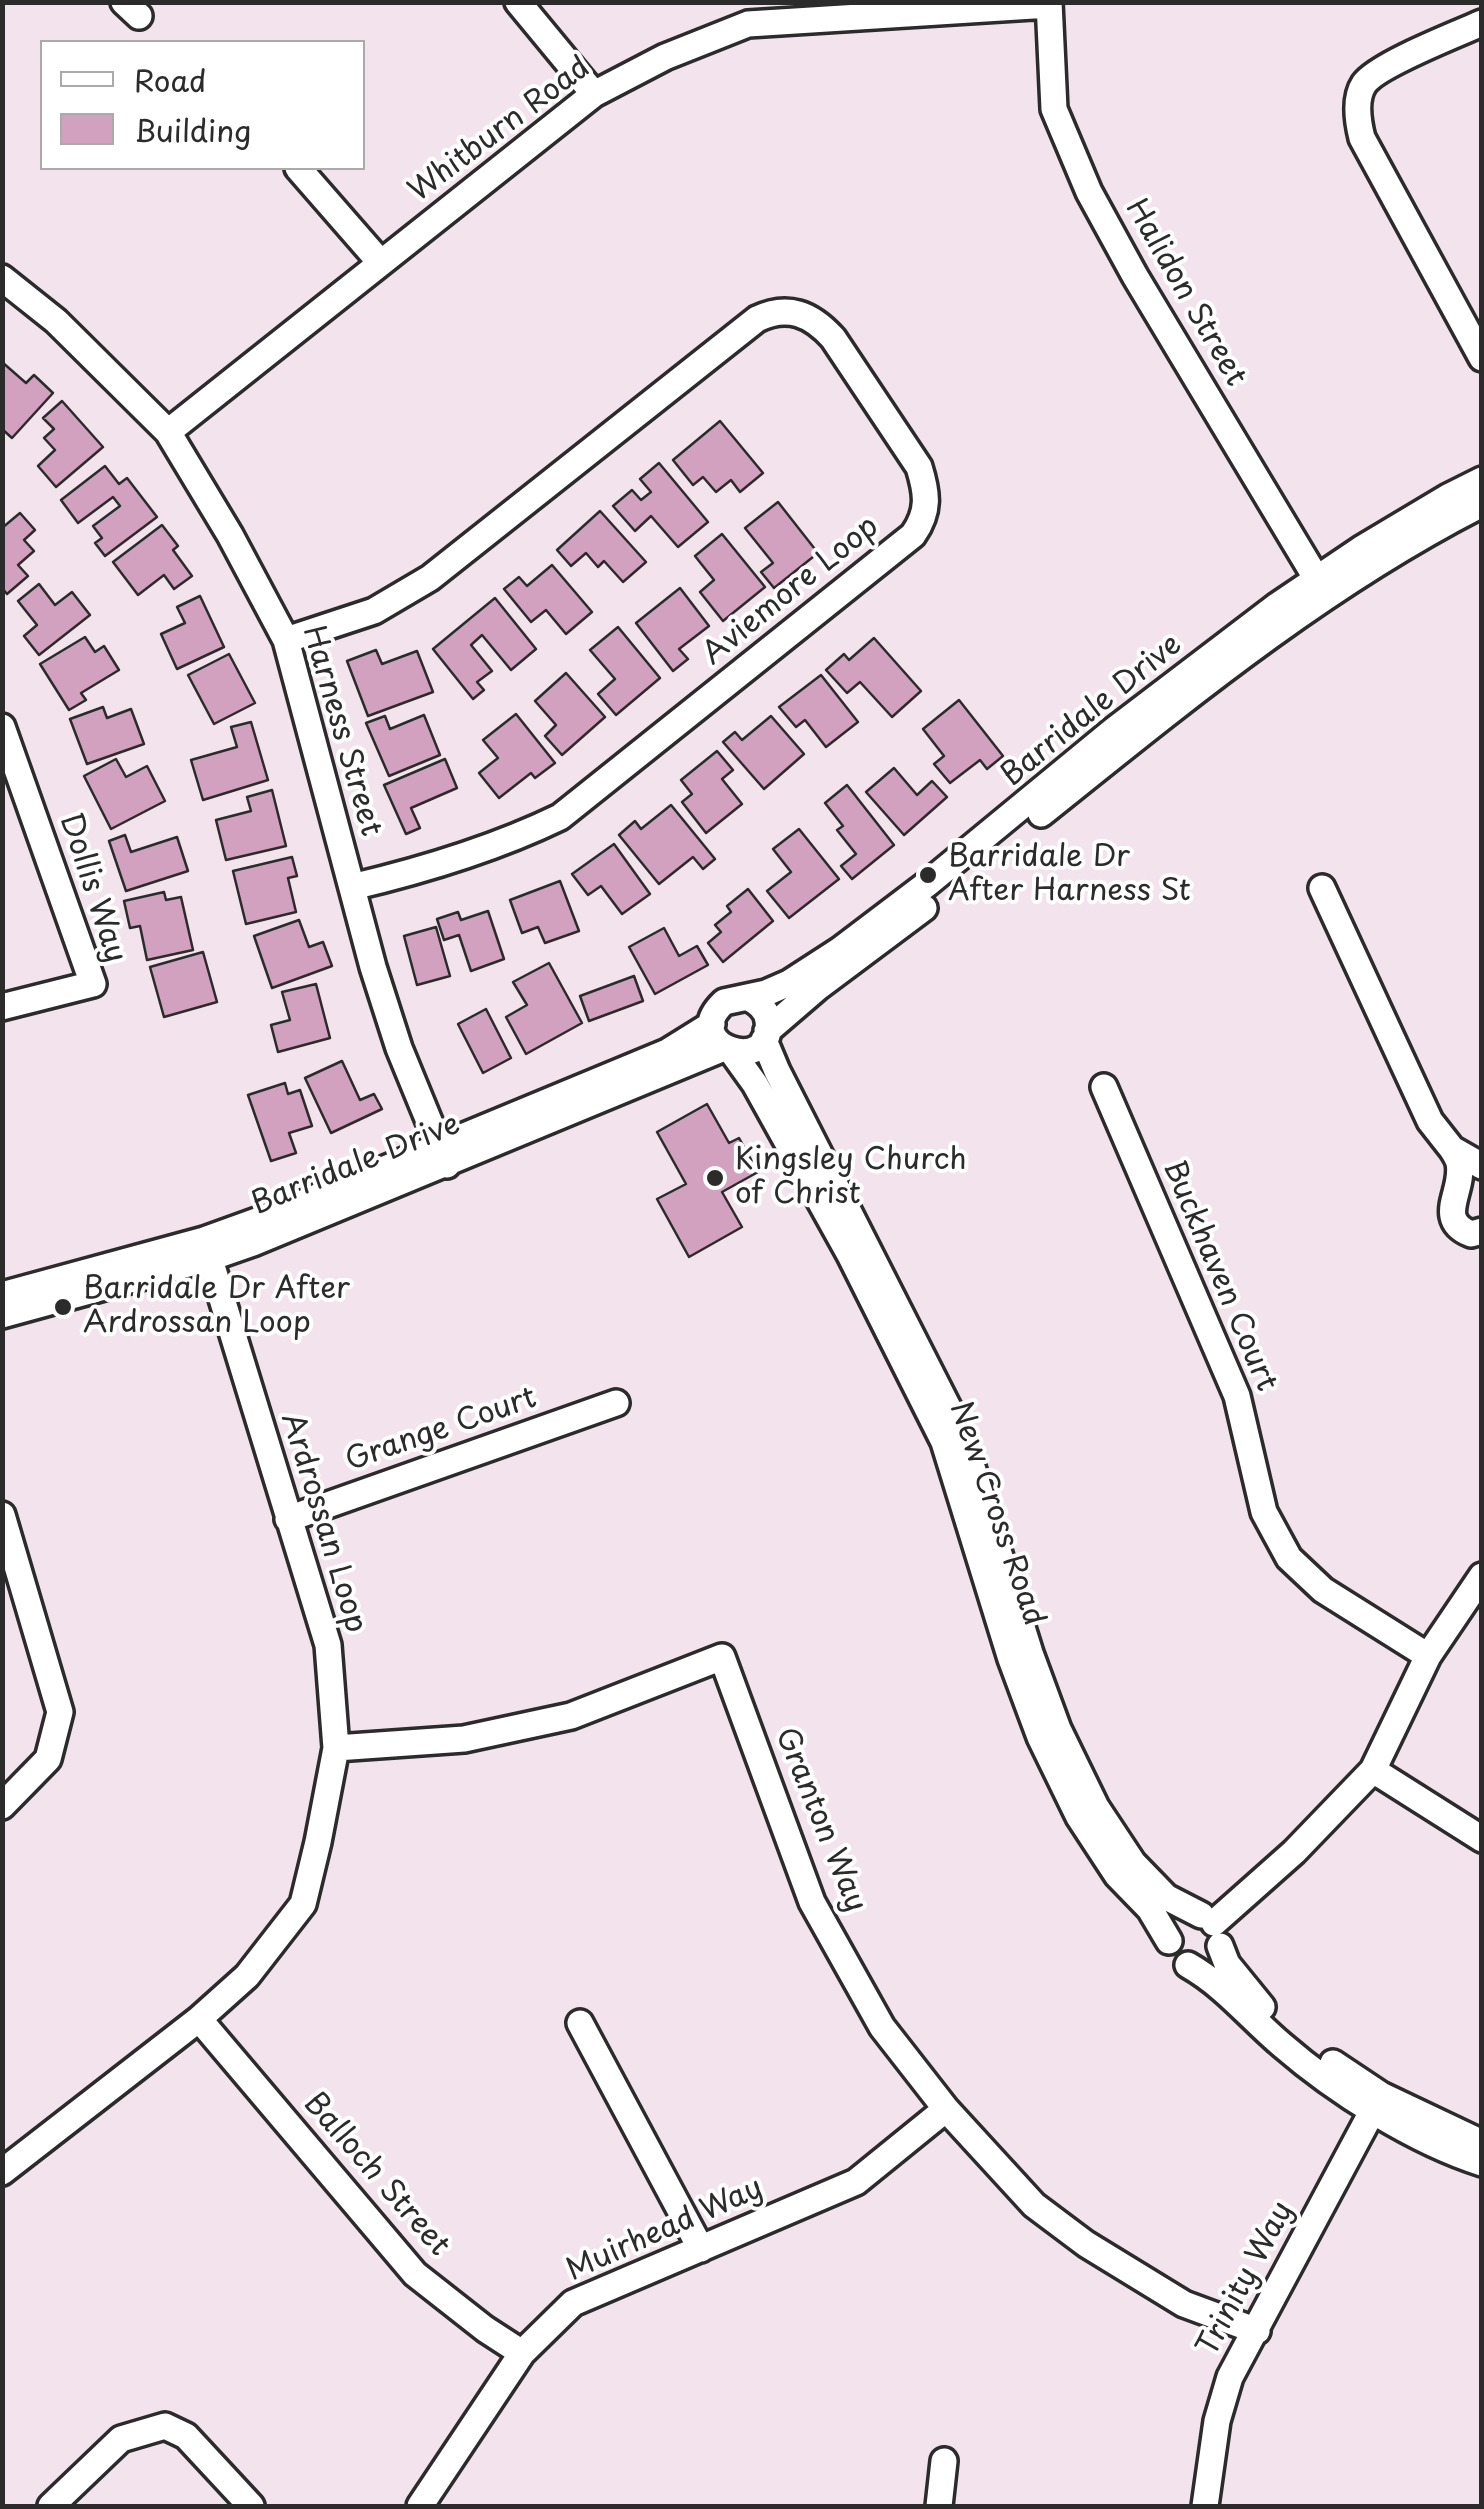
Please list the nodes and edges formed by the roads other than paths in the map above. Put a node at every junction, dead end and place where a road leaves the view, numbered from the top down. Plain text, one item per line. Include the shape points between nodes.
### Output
1 (518, 2) edge
2 (1049, 4) edge
3 (1482, 23) edge
4 (594, 94) junction
5 (300, 170) edge
6 (380, 262) junction
7 (2, 278) edge
8 (1482, 358) edge
9 (168, 432) junction
10 (1482, 480) edge
11 (1482, 504) edge
12 (1321, 587) junction
13 (286, 640) junction
14 (2, 727) edge
15 (352, 887) junction
16 (1322, 888) dead end
17 (749, 998) junction
18 (2, 1007) edge
19 (712, 1024) junction
20 (766, 1036) junction
21 (728, 1050) junction
22 (1104, 1086) dead end
23 (1452, 1148) junction
24 (444, 1156) junction
25 (1482, 1166) edge
26 (1482, 1230) edge
27 (207, 1249) junction
28 (2, 1294) edge
29 (2, 1315) edge
30 (616, 1403) dead end
31 (2, 1515) edge
32 (288, 1519) junction
33 (1482, 1576) edge
34 (1428, 1656) junction
35 (336, 1748) junction
36 (1373, 1770) junction
37 (2, 1806) edge
38 (1482, 1839) edge
39 (1212, 1928) junction
40 (1169, 1941) junction
41 (1188, 1965) junction
42 (199, 2019) junction
43 (580, 2023) dead end
44 (1376, 2103) junction
45 (946, 2109) junction
46 (1482, 2143) edge
47 (1482, 2163) edge
48 (2, 2172) edge
49 (701, 2248) junction
50 (1257, 2331) junction
51 (522, 2352) junction
52 (944, 2462) dead end
53 (51, 2506) edge
54 (251, 2506) edge
55 (420, 2506) edge
56 (938, 2506) edge
57 (1206, 2506) edge

1 - 4 street
2 - 4 street, Whitburn Road via 748,24
2 - 12 street, Halidon Street via 1054,109 1089,192
3 - 8 street via 1379,71 1364,85 1358,118 1362,138
4 - 6 street, Whitburn Road
5 - 6 street
6 - 9 street, Whitburn Road
7 - 9 street, Harness Street via 56,321
9 - 13 street, Harness Street
10 - 12 street, Barridale Drive
11 - 12 street, Barridale Drive
12 - 17 street, Barridale Drive via 1114,730 878,922 788,983
12 - 20 street, Barridale Drive via 817,988
13 - 15 street, Harness Street
13 - 15 street, Aviemore Loop via 374,611 430,578 771,312 801,314 826,330 925,486 924,520 914,535 560,816 518,837
14 - 18 street, Dollis Way via 92,984
15 - 24 street, Harness Street via 398,1048
16 - 23 street via 1430,1122
17 - 19 street via 724,1002
17 - 20 street via 766,1015
19 - 21 street via 717,1042
19 - 24 street, Barridale Drive via 667,1052
20 - 21 street via 750,1051
20 - 39 street, New Cross Road via 776,1071 962,1435 1030,1653 1096,1807 1166,1897
21 - 24 street, Barridale Drive
21 - 40 street, New Cross Road via 755,1084 850,1255 944,1442 1012,1660 1079,1817
22 - 34 street, Buckhaven Court via 1237,1396 1264,1512 1289,1558 1323,1590
23 - 25 street
23 - 26 street via 1460,1164 1453,1221 1471,1234
24 - 27 street, Barridale Drive
27 - 28 street, Barridale Drive
27 - 29 street, Barridale Drive
27 - 32 street, Ardrossan Loop
30 - 32 street, Grange Court
31 - 37 street via 60,1712 48,1760
32 - 35 street, Ardrossan Loop via 328,1645
33 - 34 street
34 - 36 street
35 - 42 street, Ardrossan Loop via 303,1904 247,1976
35 - 45 street, Granton Way via 464,1739 571,1716 722,1657 812,1902 882,2028
36 - 38 street
36 - 39 street
39 - 40 street via 1179,1920
39 - 41 street via 1212,1960
39 - 44 street, New Cross Road via 1228,1964 1273,2018
40 - 41 street via 1174,1956
41 - 44 street, New Cross Road via 1214,1980 1284,2048
42 - 48 street, Ardrossan Loop
42 - 51 street, Balloch Street via 416,2274
43 - 49 street
44 - 46 street, New Cross Road
44 - 47 street, New Cross Road
44 - 50 street, Trinity Way
45 - 49 street, Muirhead Way via 856,2182
45 - 50 street, Granton Way via 1034,2205 1086,2244 1184,2304
49 - 51 street, Muirhead Way via 573,2303
50 - 57 street, Trinity Way via 1230,2377 1217,2421
51 - 55 street, Muirhead Way
52 - 56 street
53 - 54 street via 121,2439 164,2426 186,2436

